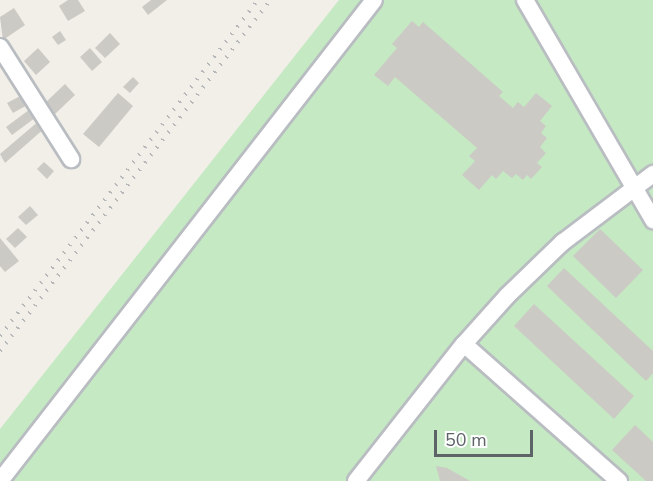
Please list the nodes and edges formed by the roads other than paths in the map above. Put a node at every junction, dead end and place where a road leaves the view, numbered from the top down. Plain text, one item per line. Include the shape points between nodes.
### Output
1 (374, 0) edge
2 (525, 0) edge
3 (0, 47) edge
4 (71, 159) dead end
5 (653, 174) edge
6 (633, 186) junction
7 (653, 220) edge
8 (464, 344) junction
9 (0, 481) edge
10 (356, 481) edge
11 (620, 481) edge

1 - 9 street
2 - 6 street
3 - 4 street
5 - 6 street
6 - 7 street
6 - 8 street via 563,242
8 - 10 street
8 - 11 street

